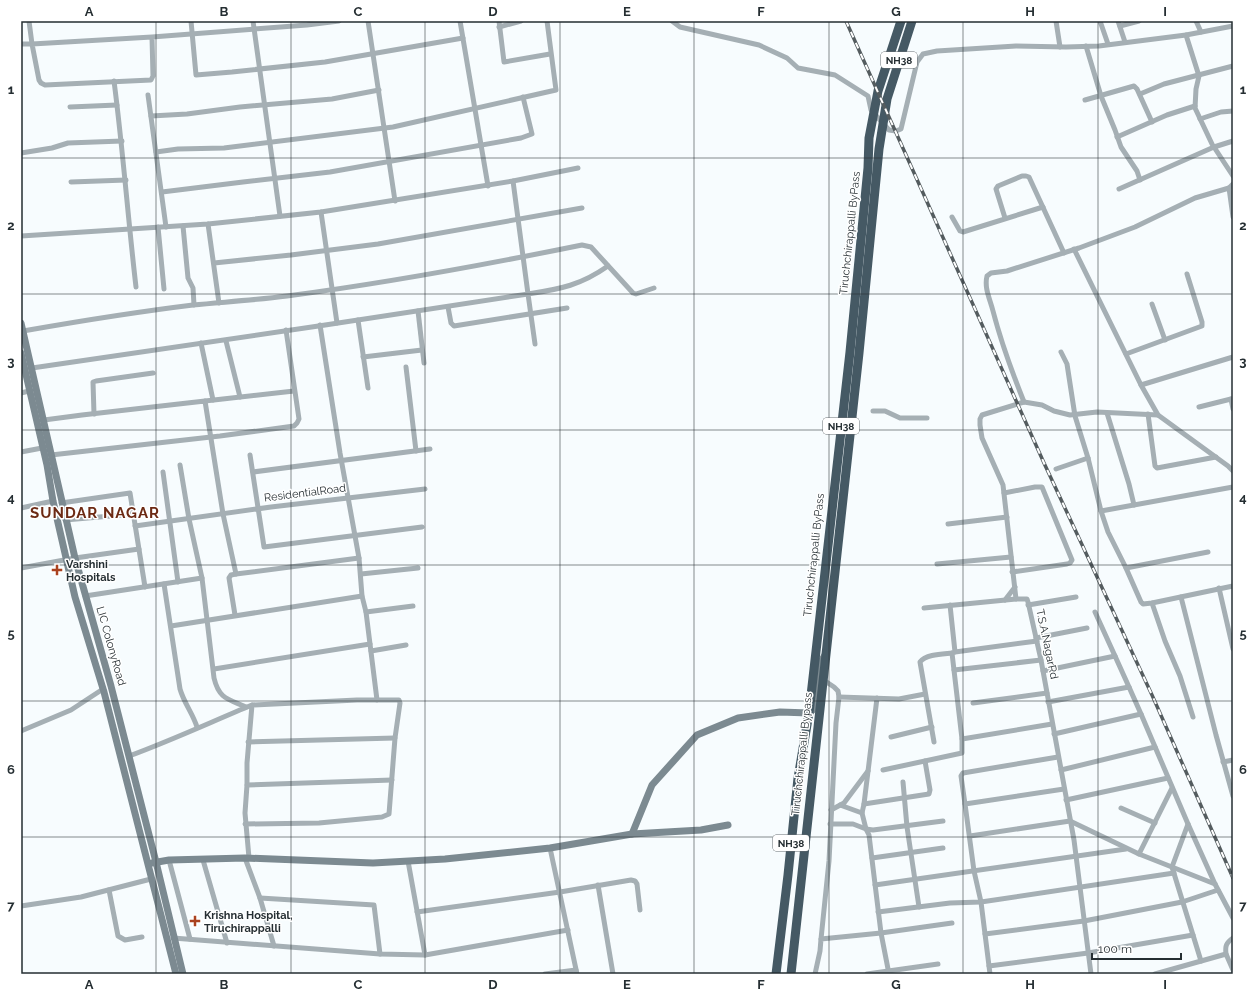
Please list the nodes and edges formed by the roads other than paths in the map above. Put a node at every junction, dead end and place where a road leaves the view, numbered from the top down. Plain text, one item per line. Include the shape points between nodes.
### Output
1 (29, 21) edge
2 (191, 21) edge
3 (253, 21) edge
4 (339, 21) edge
5 (368, 21) edge
6 (460, 21) edge
7 (521, 21) edge
8 (547, 21) edge
9 (672, 21) edge
10 (684, 21) edge
11 (901, 21) edge
12 (912, 21) edge
13 (1056, 21) edge
14 (1100, 21) edge
15 (1139, 21) edge
16 (1196, 21) edge
17 (291, 24) edge
18 (499, 24) edge
19 (1119, 24) edge
20 (1233, 26) edge
21 (680, 27) junction
22 (254, 29) junction
23 (1201, 32) junction
24 (193, 34) junction
25 (1186, 35) junction
26 (152, 37) junction
27 (463, 38) junction
28 (1125, 42) junction
29 (21, 44) edge
30 (32, 44) junction
31 (1108, 44) junction
32 (1086, 46) junction
33 (1060, 47) junction
34 (373, 53) junction
35 (550, 54) junction
36 (1233, 66) edge
37 (260, 69) junction
38 (1199, 76) junction
39 (114, 81) junction
40 (378, 90) junction
41 (1140, 94) junction
42 (148, 95) dead end
43 (1101, 96) junction
44 (522, 97) junction
45 (1085, 100) dead end
46 (117, 105) junction
47 (264, 105) junction
48 (1195, 106) junction
49 (70, 107) dead end
50 (475, 109) junction
51 (1233, 111) edge
52 (151, 116) junction
53 (1200, 119) junction
54 (1152, 122) junction
55 (384, 128) junction
56 (1116, 137) junction
57 (122, 141) junction
58 (1233, 141) edge
59 (270, 142) junction
60 (481, 146) junction
61 (1214, 147) junction
62 (156, 152) junction
63 (21, 153) edge
64 (389, 163) junction
65 (578, 168) dead end
66 (1233, 176) edge
67 (275, 178) junction
68 (126, 180) junction
69 (1140, 180) junction
70 (513, 181) junction
71 (71, 182) dead end
72 (488, 186) junction
73 (1231, 186) edge
74 (1119, 189) dead end
75 (162, 192) junction
76 (395, 201) junction
77 (1043, 207) junction
78 (582, 208) dead end
79 (321, 212) junction
80 (280, 216) junction
81 (952, 217) dead end
82 (1233, 217) edge
83 (1005, 218) junction
84 (518, 220) junction
85 (208, 224) junction
86 (183, 226) junction
87 (158, 227) junction
88 (166, 227) junction
89 (130, 229) junction
90 (21, 236) edge
91 (1074, 250) junction
92 (327, 251) junction
93 (1064, 253) junction
94 (523, 257) junction
95 (214, 263) junction
96 (608, 266) junction
97 (1187, 274) dead end
98 (136, 287) dead end
99 (654, 288) dead end
100 (164, 289) dead end
101 (332, 289) junction
102 (528, 294) junction
103 (219, 303) junction
104 (1152, 304) dead end
105 (194, 305) junction
106 (448, 306) junction
107 (567, 308) dead end
108 (418, 312) junction
109 (532, 314) junction
110 (358, 320) junction
111 (21, 322) edge
112 (337, 323) junction
113 (320, 325) junction
114 (286, 330) junction
115 (23, 331) junction
116 (1165, 340) junction
117 (226, 341) junction
118 (201, 343) junction
119 (536, 344) dead end
120 (422, 350) junction
121 (1061, 352) dead end
122 (21, 354) edge
123 (1126, 354) junction
124 (363, 357) junction
125 (1233, 357) edge
126 (424, 363) dead end
127 (406, 367) dead end
128 (32, 368) junction
129 (153, 373) dead end
130 (31, 382) junction
131 (1141, 385) junction
132 (368, 388) dead end
133 (29, 391) junction
134 (294, 391) junction
135 (21, 393) edge
136 (240, 397) junction
137 (1232, 399) edge
138 (213, 400) junction
139 (206, 401) junction
140 (1024, 402) junction
141 (1199, 407) dead end
142 (1233, 409) edge
143 (873, 411) dead end
144 (1107, 413) junction
145 (94, 414) junction
146 (1148, 414) junction
147 (1158, 415) junction
148 (1075, 416) junction
149 (927, 418) dead end
150 (44, 420) junction
151 (211, 437) junction
152 (42, 448) junction
153 (430, 449) dead end
154 (416, 450) junction
155 (21, 452) edge
156 (51, 455) junction
157 (250, 455) dead end
158 (1216, 457) junction
159 (1088, 458) junction
160 (341, 460) junction
161 (180, 465) dead end
162 (1056, 469) dead end
163 (1233, 471) edge
164 (163, 472) dead end
165 (253, 472) junction
166 (1233, 487) edge
167 (424, 489) dead end
168 (1004, 493) junction
169 (348, 498) junction
170 (53, 501) junction
171 (62, 503) junction
172 (1134, 505) junction
173 (21, 508) edge
174 (258, 509) junction
175 (1101, 511) junction
176 (134, 514) junction
177 (223, 514) junction
178 (1007, 518) junction
179 (189, 519) junction
180 (65, 520) junction
181 (169, 521) junction
182 (948, 524) dead end
183 (136, 526) junction
184 (422, 527) dead end
185 (355, 535) junction
186 (139, 549) junction
187 (1208, 552) dead end
188 (1011, 557) junction
189 (75, 558) junction
190 (359, 558) junction
191 (67, 560) junction
192 (937, 564) dead end
193 (21, 568) edge
194 (418, 568) dead end
195 (1126, 568) junction
196 (1012, 572) junction
197 (236, 574) junction
198 (361, 574) junction
199 (202, 578) junction
200 (178, 582) junction
201 (164, 584) junction
202 (1233, 586) edge
203 (145, 587) junction
204 (1014, 587) junction
205 (1220, 588) junction
206 (85, 596) junction
207 (362, 596) junction
208 (1076, 597) dead end
209 (1181, 597) junction
210 (1016, 599) junction
211 (1005, 600) junction
212 (1152, 603) junction
213 (950, 605) junction
214 (1028, 605) junction
215 (414, 606) dead end
216 (924, 608) dead end
217 (366, 612) junction
218 (1095, 612) dead end
219 (235, 615) junction
220 (208, 620) junction
221 (171, 626) junction
222 (1087, 628) dead end
223 (1036, 639) junction
224 (370, 644) junction
225 (406, 645) dead end
226 (1233, 649) edge
227 (371, 651) junction
228 (954, 653) junction
229 (825, 655) junction
230 (1115, 656) junction
231 (1041, 660) junction
232 (214, 669) junction
233 (954, 670) junction
234 (1043, 671) junction
235 (822, 679) junction
236 (111, 686) junction
237 (1129, 687) junction
238 (103, 689) junction
239 (1047, 693) junction
240 (925, 694) junction
241 (839, 697) junction
242 (877, 698) junction
243 (377, 700) junction
244 (1048, 702) junction
245 (973, 703) dead end
246 (252, 705) junction
247 (246, 707) junction
248 (809, 713) junction
249 (1141, 714) junction
250 (1193, 717) dead end
251 (818, 719) junction
252 (1052, 724) junction
253 (197, 727) junction
254 (932, 727) junction
255 (21, 731) edge
256 (1054, 734) junction
257 (891, 737) dead end
258 (396, 738) junction
259 (962, 739) junction
260 (248, 742) junction
261 (934, 742) dead end
262 (1155, 747) junction
263 (129, 756) junction
264 (1058, 757) junction
265 (1233, 760) edge
266 (925, 761) junction
267 (1223, 762) junction
268 (868, 769) junction
269 (883, 770) dead end
270 (1061, 770) junction
271 (798, 778) junction
272 (1168, 778) junction
273 (392, 780) junction
274 (903, 782) dead end
275 (247, 785) junction
276 (1172, 788) junction
277 (1064, 789) junction
278 (1233, 796) edge
279 (905, 798) junction
280 (1066, 800) junction
281 (864, 804) junction
282 (965, 804) junction
283 (840, 805) junction
284 (1121, 808) dead end
285 (831, 810) junction
286 (862, 813) junction
287 (943, 821) dead end
288 (1070, 821) junction
289 (1155, 823) junction
290 (245, 824) junction
291 (830, 824) junction
292 (1188, 824) junction
293 (728, 825) dead end
294 (907, 827) junction
295 (866, 829) junction
296 (632, 834) junction
297 (970, 836) junction
298 (550, 848) junction
299 (943, 848) dead end
300 (1127, 848) junction
301 (911, 853) junction
302 (1140, 854) junction
303 (1076, 856) junction
304 (247, 858) junction
305 (872, 858) junction
306 (169, 860) junction
307 (203, 860) junction
308 (408, 861) junction
309 (156, 862) junction
310 (148, 864) junction
311 (1172, 867) junction
312 (974, 871) junction
313 (1174, 873) junction
314 (152, 879) junction
315 (916, 879) junction
316 (1215, 884) junction
317 (598, 885) junction
318 (875, 885) junction
319 (1080, 888) junction
320 (110, 890) junction
321 (1218, 890) junction
322 (560, 892) junction
323 (260, 898) junction
324 (981, 902) junction
325 (1182, 902) junction
326 (21, 906) edge
327 (919, 907) junction
328 (640, 910) dead end
329 (417, 912) junction
330 (878, 912) junction
331 (1233, 918) edge
332 (1084, 921) junction
333 (952, 923) dead end
334 (568, 930) junction
335 (881, 933) junction
336 (985, 934) junction
337 (1193, 934) junction
338 (142, 937) dead end
339 (1233, 938) edge
340 (171, 939) junction
341 (190, 939) junction
342 (821, 939) junction
343 (227, 943) junction
344 (274, 946) junction
345 (1088, 953) junction
346 (380, 954) junction
347 (1226, 954) junction
348 (425, 955) junction
349 (1200, 961) junction
350 (938, 964) dead end
351 (989, 966) junction
352 (1233, 970) edge
353 (577, 972) edge
354 (889, 972) edge
355 (176, 974) edge
356 (183, 974) edge
357 (545, 974) edge
358 (613, 974) edge
359 (776, 974) edge
360 (791, 974) edge
361 (815, 974) edge
362 (867, 974) edge
363 (990, 974) edge
364 (1091, 974) edge
365 (1155, 974) edge

1 - 30 street
2 - 24 street
3 - 22 street
4 - 17 street
5 - 34 street
6 - 27 street
7 - 18 street
8 - 35 street
9 - 21 street
10 - 21 street
11 - 248 highway, Tiruchchirappalli ByPass / NH38 via 878,91 869,138 849,360
12 - 229 highway, Tiruchchirappalli Bypass / NH38 via 887,99 879,149
13 - 33 street
14 - 31 street
15 - 19 street
16 - 23 street
17 - 22 street
18 - 35 street via 504,62
19 - 28 street
20 - 23 street
21 - 33 street via 760,45 788,58 798,68 835,75 868,96 871,110 889,130 896,131 901,129 917,62 923,54 1016,46
22 - 24 street
22 - 37 street
23 - 25 street
24 - 26 street
24 - 37 street via 196,75
25 - 28 street
25 - 38 street
26 - 30 street
26 - 39 street via 153,78 149,81
27 - 34 street
27 - 50 street
28 - 31 street
29 - 30 street
30 - 39 street via 39,80 45,86
31 - 32 street
32 - 33 street
32 - 43 street
34 - 37 street via 325,62
34 - 40 street
35 - 44 street via 556,90
36 - 38 street
37 - 47 street
38 - 41 street via 1164,84
38 - 48 street
39 - 46 street
40 - 47 street via 332,99
40 - 55 street
41 - 43 street via 1134,86
41 - 54 street
42 - 52 street
43 - 45 street
43 - 56 street
44 - 50 street
44 - 60 street via 532,134
46 - 49 street
46 - 57 street
47 - 52 street
47 - 59 street
48 - 53 street
48 - 54 street
50 - 55 street
50 - 60 street
51 - 53 street
52 - 62 street
53 - 61 street
54 - 56 street
55 - 59 street
55 - 64 street
56 - 69 street
57 - 63 street via 68,143
57 - 68 street
58 - 61 street
59 - 62 street
59 - 67 street
60 - 64 street
60 - 72 street
61 - 66 street
61 - 69 street
62 - 75 street
64 - 67 street
64 - 76 street
65 - 70 street
67 - 75 street
67 - 80 street
68 - 71 street
68 - 89 street
69 - 74 street
70 - 72 street
70 - 84 street
72 - 76 street
73 - 82 street
73 - 91 street via 1196,198 1135,227
75 - 88 street
76 - 79 street
77 - 83 street
77 - 83 street via 1029,177 1022,176 996,189
77 - 93 street
78 - 84 street
79 - 80 street
79 - 92 street
80 - 85 street
81 - 83 street via 960,231 964,232
84 - 92 street
84 - 94 street
85 - 86 street
85 - 95 street
86 - 88 street
86 - 105 street via 188,278
87 - 88 street
87 - 89 street
87 - 100 street
89 - 90 street
89 - 98 street
91 - 93 street
91 - 123 street
92 - 95 street
92 - 101 street
93 - 140 street via 987,276 985,284
94 - 96 street via 587,245
94 - 101 street
94 - 102 street
95 - 103 street
96 - 99 street via 636,294
96 - 102 street via 571,286
97 - 116 street via 1202,326
101 - 103 street
101 - 112 street
102 - 106 street
102 - 109 street
103 - 105 street
104 - 116 street
105 - 115 street
106 - 108 street
106 - 109 street via 451,323 454,326
107 - 109 street
108 - 110 street
108 - 120 street
109 - 119 street
110 - 112 street
110 - 124 street
111 - 115 main road, LIC ColonyRoad
112 - 113 street
113 - 114 street
113 - 160 street
114 - 117 street
114 - 134 street
115 - 128 main road, LIC ColonyRoad
116 - 123 street
117 - 118 street
117 - 136 street
118 - 128 street
118 - 138 street
120 - 124 street
120 - 126 street
121 - 148 street via 1067,364
122 - 130 main road, LIC ColonyRoad
123 - 131 street
124 - 132 street
125 - 131 street
127 - 154 street
128 - 130 main road, LIC ColonyRoad
129 - 145 street via 93,382
130 - 133 main road, LIC ColonyRoad
130 - 150 main road, LIC ColonyRoad
131 - 147 street
133 - 135 street
133 - 152 main road, LIC ColonyRoad
134 - 136 street
134 - 151 street via 299,419 294,426
136 - 138 street
137 - 141 street
137 - 142 street
138 - 139 street
139 - 145 street
139 - 151 street
140 - 148 street
140 - 168 street via 982,415 980,419 982,438 1003,485
143 - 149 street via 885,411 900,418
144 - 146 street
144 - 148 street
144 - 172 street
145 - 150 street
146 - 147 street
146 - 158 street via 1153,458 1157,468
147 - 158 street
148 - 159 street
150 - 156 main road, LIC ColonyRoad
151 - 156 street
151 - 177 street
152 - 155 street
152 - 170 main road, LIC ColonyRoad
153 - 154 street
154 - 160 street
156 - 171 main road, LIC ColonyRoad
157 - 165 street
158 - 163 street
159 - 162 street
159 - 175 street
160 - 165 street
160 - 169 street
161 - 179 street
164 - 181 street
165 - 174 street
166 - 172 street
167 - 169 street, ResidentialRoad
168 - 178 street
168 - 196 street via 1042,487 1072,560 1067,564
169 - 174 street, ResidentialRoad
169 - 185 street
170 - 173 street
170 - 191 main road, LIC ColonyRoad
171 - 176 street via 130,493
171 - 180 main road, LIC ColonyRoad
172 - 175 street
174 - 177 street, ResidentialRoad
174 - 185 street via 264,547
175 - 195 street via 1108,532
176 - 180 street
176 - 183 street
177 - 179 street, ResidentialRoad
177 - 197 street
178 - 182 street
178 - 188 street
179 - 181 street, ResidentialRoad
179 - 199 street
180 - 189 main road, LIC ColonyRoad
181 - 183 street, ResidentialRoad
181 - 200 street
183 - 186 street
184 - 185 street
185 - 190 street
186 - 189 street
186 - 203 street
187 - 195 street
188 - 192 street
188 - 196 street
189 - 191 street
189 - 206 main road, LIC ColonyRoad
190 - 197 street
190 - 198 street
191 - 193 street
191 - 238 main road, LIC ColonyRoad via 75,597
194 - 198 street
195 - 212 street via 1141,602
196 - 204 street
197 - 219 street via 231,574 229,578
198 - 207 street
199 - 200 street
199 - 220 street
200 - 201 street
201 - 203 street
201 - 221 street
202 - 205 street
203 - 206 street
204 - 210 street
204 - 211 street
205 - 209 street
205 - 226 street
206 - 236 main road, LIC ColonyRoad
207 - 217 street
207 - 219 street
208 - 214 street
209 - 212 street
209 - 267 street
210 - 211 street
210 - 214 street, T.S.A.NagarRd via 1027,599
211 - 213 street
212 - 250 street
213 - 216 street
213 - 228 street
214 - 223 street, T.S.A.NagarRd
215 - 217 street
217 - 224 street
218 - 230 street
219 - 220 street
220 - 221 street
220 - 232 street
221 - 253 street via 180,689
222 - 223 street
223 - 228 street
223 - 231 street, T.S.A.NagarRd
224 - 227 street
224 - 232 street
225 - 227 street
227 - 243 street
228 - 233 street
228 - 240 street via 922,658 920,662
229 - 235 highway, Tiruchchirappalli Bypass / NH38
229 - 248 main road, Tiruchchirappalli Bypass via 820,663 816,708
230 - 234 street
230 - 237 street
231 - 233 street
231 - 234 street, T.S.A.NagarRd
232 - 247 street via 217,689 222,697
233 - 259 street
234 - 239 street, T.S.A.NagarRd
235 - 241 street via 838,691
235 - 251 highway, Tiruchchirappalli Bypass / NH38
236 - 238 main road
236 - 263 main road, LIC ColonyRoad
237 - 244 street
237 - 249 street
238 - 255 street via 71,710
238 - 310 main road, LIC ColonyRoad
239 - 244 street, T.S.A.NagarRd
239 - 245 street
240 - 242 street
240 - 254 street
241 - 242 street
241 - 285 street
242 - 268 street
243 - 246 street
243 - 258 street via 399,700
244 - 252 street, T.S.A.NagarRd
246 - 247 street
246 - 260 street
247 - 253 street
248 - 271 highway, Tiruchchirappalli ByPass / NH38
248 - 296 main road via 780,712 738,718 697,735 652,785
249 - 256 street
249 - 262 street
251 - 271 highway via 811,724 802,770
251 - 360 highway, Tiruchchirappalli Bypass / NH38
252 - 256 street, T.S.A.NagarRd
252 - 259 street
253 - 263 street
254 - 257 street
254 - 261 street
256 - 264 street, T.S.A.NagarRd
258 - 260 street
258 - 273 street
259 - 266 street via 962,753
260 - 275 street
262 - 270 street
262 - 272 street
263 - 309 main road, LIC ColonyRoad
264 - 270 street, T.S.A.NagarRd
264 - 282 street via 963,773 961,776
265 - 267 street
266 - 269 street
266 - 279 street via 929,794
267 - 278 street
268 - 281 street
268 - 283 street
270 - 277 street, T.S.A.NagarRd
271 - 359 highway, Tiruchchirappalli ByPass / NH38
272 - 276 street
272 - 280 street
273 - 275 street
273 - 290 street via 389,814 385,816 319,823
274 - 279 street
275 - 290 street
276 - 289 street
276 - 292 street
277 - 280 street, T.S.A.NagarRd
277 - 282 street
279 - 281 street
279 - 294 street
280 - 288 street, T.S.A.NagarRd
281 - 286 street
282 - 297 street
283 - 285 street
283 - 286 street
284 - 289 street
285 - 291 street
286 - 295 street
287 - 294 street
288 - 297 street
288 - 300 street
288 - 303 street, T.S.A.NagarRd
289 - 302 street
290 - 304 street
291 - 295 street via 853,824
291 - 342 street
292 - 311 street
292 - 316 street
293 - 296 main road via 701,830
294 - 295 street
294 - 301 street
295 - 305 street
296 - 298 main road
297 - 312 street
298 - 308 main road
298 - 322 street
299 - 301 street
300 - 302 street
300 - 303 street
301 - 305 street
301 - 315 street
302 - 311 street
303 - 312 street
303 - 319 street, T.S.A.NagarRd
304 - 307 main road
304 - 308 main road via 373,863
304 - 323 street
305 - 318 street
306 - 307 main road
306 - 309 main road
306 - 341 street
307 - 343 street
308 - 329 street
309 - 310 main road
309 - 340 main road, LIC ColonyRoad
310 - 314 main road, LIC ColonyRoad
311 - 313 street
311 - 316 street
312 - 315 street
312 - 324 street
313 - 319 street
313 - 325 street
314 - 320 street
314 - 340 main road, LIC ColonyRoad
315 - 318 street
315 - 327 street
316 - 321 street
317 - 322 street
317 - 328 street via 635,881
317 - 358 street
318 - 330 street
319 - 324 street
319 - 332 street, T.S.A.NagarRd
320 - 326 street
320 - 338 street via 118,936 125,940
321 - 325 street
321 - 331 street
322 - 329 street
322 - 334 street
323 - 344 street
323 - 346 street via 374,905
324 - 327 street
324 - 336 street
325 - 332 street
325 - 337 street
327 - 330 street
329 - 348 street
330 - 335 street
332 - 336 street
332 - 345 street, T.S.A.NagarRd
333 - 335 street
334 - 348 street
334 - 353 street
335 - 342 street
335 - 354 street
336 - 351 street
337 - 345 street
337 - 349 street
339 - 347 street via 1225,947
340 - 341 street
340 - 355 main road, LIC ColonyRoad
340 - 356 main road, LIC ColonyRoad
341 - 343 street
342 - 361 street
343 - 344 street
344 - 346 street
345 - 351 street
345 - 364 street, T.S.A.NagarRd
346 - 348 street
347 - 349 street
347 - 352 street
349 - 365 street
350 - 354 street
351 - 363 street
353 - 357 street
354 - 362 street

